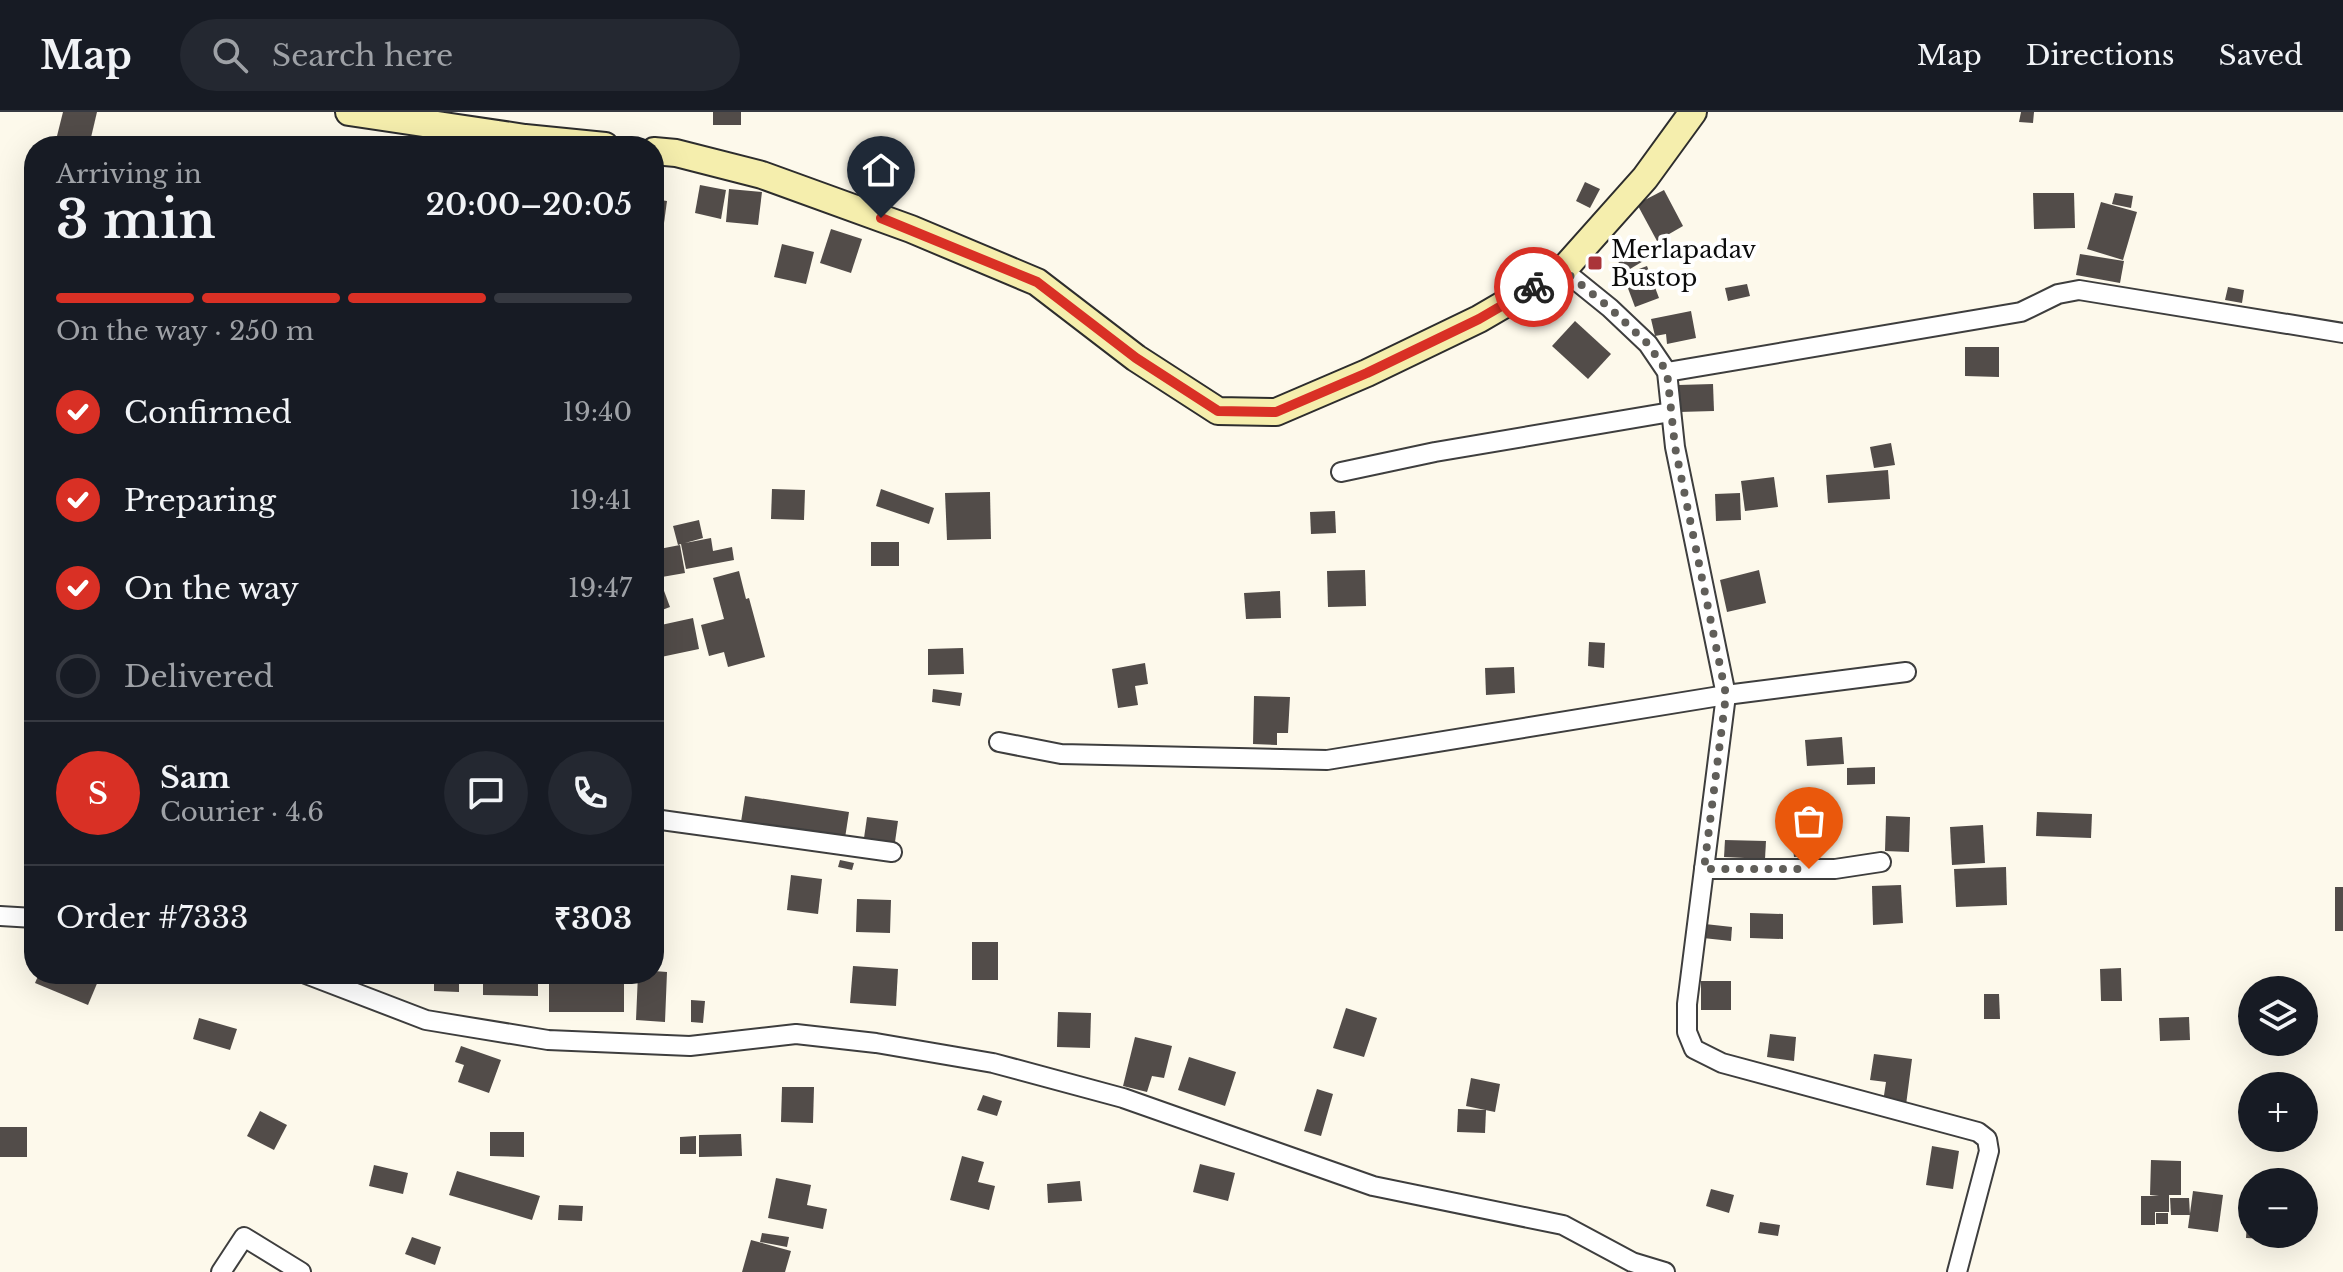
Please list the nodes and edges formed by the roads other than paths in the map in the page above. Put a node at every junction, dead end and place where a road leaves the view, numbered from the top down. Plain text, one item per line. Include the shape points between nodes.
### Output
1 (349, 112) edge
2 (1693, 112) edge
3 (489, 136) edge
4 (664, 152) edge
5 (1563, 270) junction
6 (2343, 333) edge
7 (1667, 372) junction
8 (1671, 412) junction
9 (1341, 472) dead end
10 (1906, 672) dead end
11 (1726, 695) junction
12 (999, 742) dead end
13 (664, 820) edge
14 (892, 852) dead end
15 (1881, 862) dead end
16 (1704, 869) junction
17 (0, 916) edge
18 (24, 917) edge
19 (332, 984) edge
20 (221, 1272) edge
21 (301, 1272) edge
22 (1665, 1272) edge
23 (1957, 1272) edge

1 - 3 main road
2 - 5 main road via 1645,178
4 - 5 main road via 762,175 1037,282 1136,358 1218,411 1276,412 1479,319
5 - 7 street via 1648,344
6 - 7 street via 2079,290 2021,312
7 - 8 street
8 - 9 street
8 - 11 street
10 - 11 street
11 - 12 street via 1327,760 1061,754
11 - 16 street
13 - 14 street
15 - 16 street via 1835,869
16 - 23 street via 1687,1004 1687,1032 1694,1049 1722,1063 1978,1132 1987,1139 1989,1151
17 - 18 street
19 - 22 street via 426,1020 548,1040 690,1046 796,1034 993,1063 1123,1098 1373,1186 1563,1225 1632,1262
20 - 21 street via 244,1237

